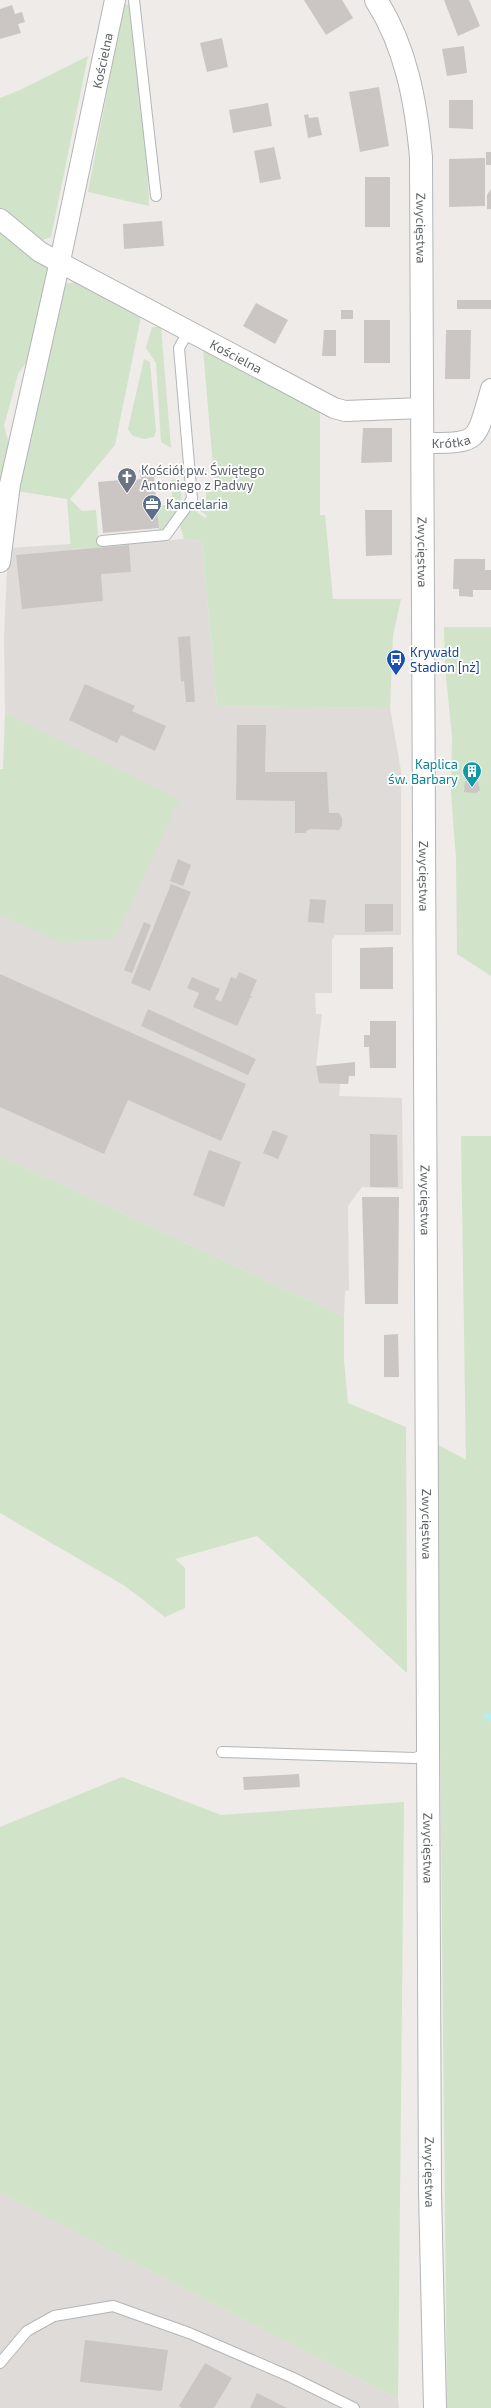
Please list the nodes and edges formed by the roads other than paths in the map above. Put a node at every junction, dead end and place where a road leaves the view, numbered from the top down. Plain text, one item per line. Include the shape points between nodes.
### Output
1 (115, 0) edge
2 (134, 0) edge
3 (376, 0) edge
4 (156, 196) dead end
5 (0, 219) edge
6 (60, 262) junction
7 (188, 332) junction
8 (491, 389) edge
9 (423, 408) junction
10 (423, 443) junction
11 (102, 541) dead end
12 (0, 562) edge
13 (222, 1752) dead end
14 (428, 1753) junction
15 (0, 2363) edge
16 (354, 2408) edge
17 (435, 2408) edge

1 - 6 street, Kościelna
2 - 4 lane
3 - 9 main road, Zwycięstwa via 388,18 402,54 418,122 422,157
5 - 6 street, Kościelna via 38,251
6 - 7 street, Kościelna
6 - 12 street via 10,484
7 - 9 street, Kościelna via 339,410
7 - 11 lane via 179,348 192,499 166,535
8 - 10 street, Krótka via 480,427 473,437 462,443
9 - 10 main road, Zwycięstwa
10 - 14 main road, Zwycięstwa
13 - 14 lane via 415,1758
14 - 17 main road, Zwycięstwa via 430,2184
15 - 16 lane via 27,2331 54,2316 113,2306 189,2333 292,2377

